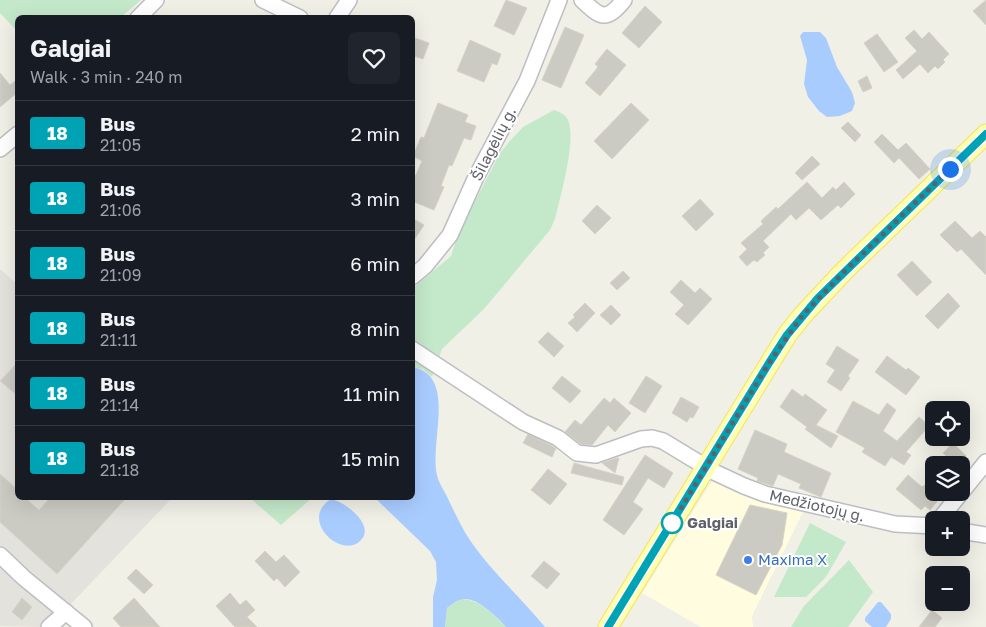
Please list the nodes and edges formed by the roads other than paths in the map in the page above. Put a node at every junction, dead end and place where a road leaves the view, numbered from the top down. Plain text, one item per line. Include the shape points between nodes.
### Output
1 (156, 0) edge
2 (263, 0) edge
3 (349, 0) edge
4 (559, 0) edge
5 (582, 0) edge
6 (624, 0) edge
7 (141, 15) edge
8 (294, 15) edge
9 (339, 15) edge
10 (986, 134) edge
11 (15, 136) edge
12 (0, 149) edge
13 (415, 274) edge
14 (415, 351) edge
15 (986, 462) edge
16 (706, 468) junction
17 (946, 511) edge
18 (925, 526) edge
19 (970, 532) edge
20 (986, 535) edge
21 (0, 555) edge
22 (66, 612) junction
23 (49, 627) edge
24 (84, 627) edge
25 (608, 627) edge

1 - 7 street
2 - 8 street
3 - 9 street
4 - 13 street, Šilagėlių g. via 527,80 476,176 450,236
5 - 6 street via 604,16
10 - 16 main road via 802,316 769,363
11 - 12 street
14 - 16 street, Medžiotojų g. via 523,422 558,438 577,453 596,455 652,438 663,441
15 - 17 street
16 - 18 street, Medžiotojų g. via 744,486 790,501 895,524
16 - 25 main road
19 - 20 street
21 - 22 street
22 - 23 street
22 - 24 street

